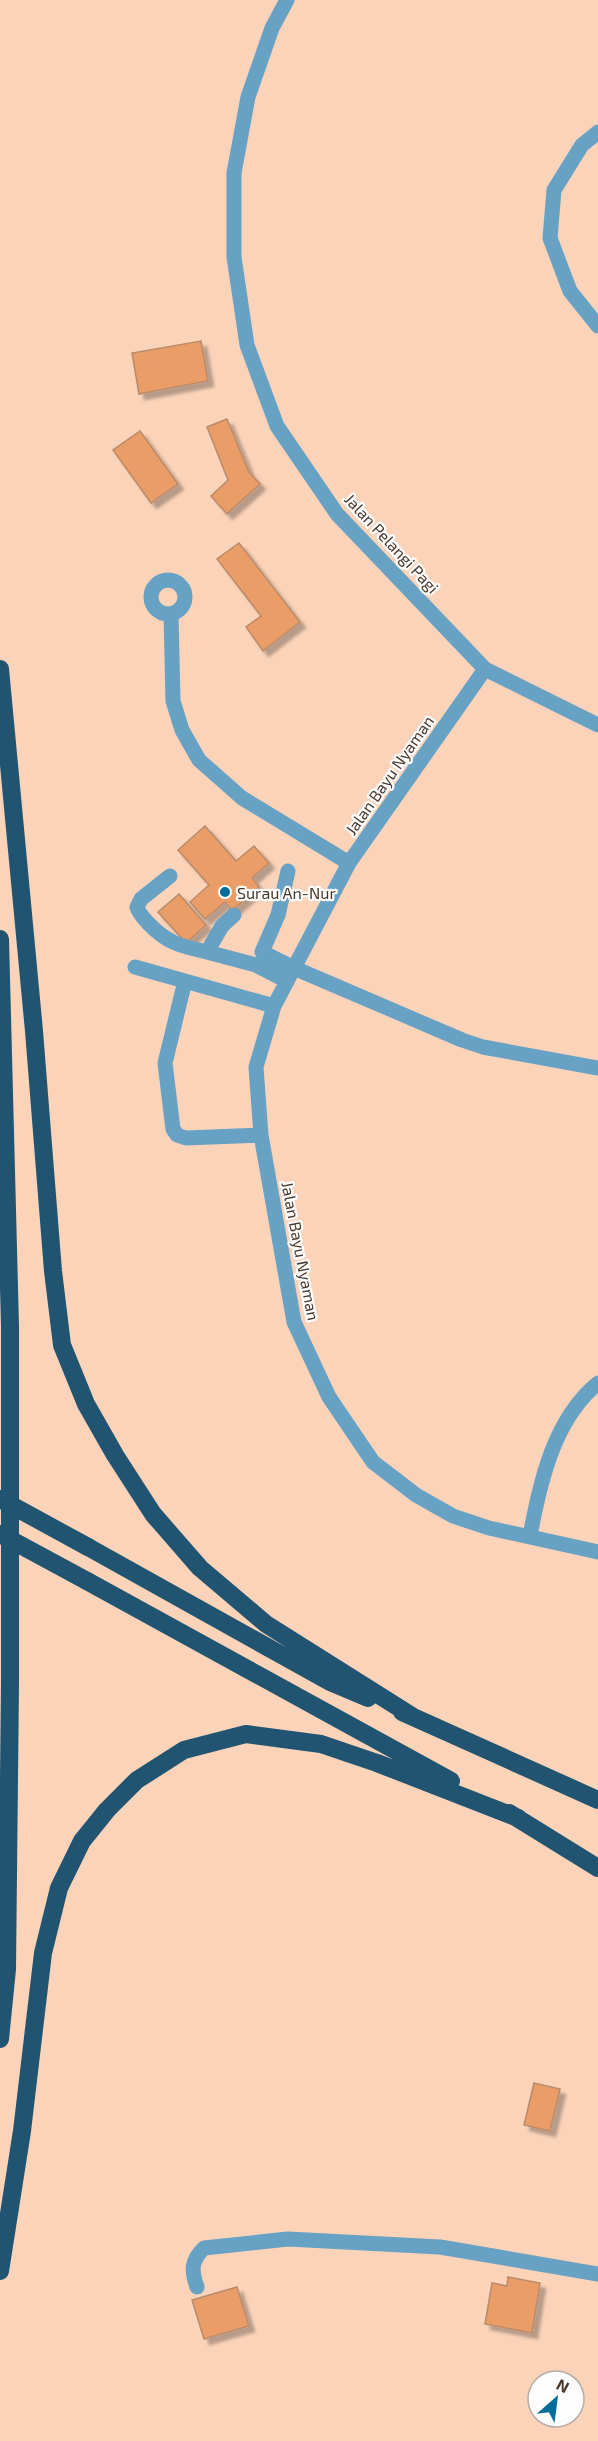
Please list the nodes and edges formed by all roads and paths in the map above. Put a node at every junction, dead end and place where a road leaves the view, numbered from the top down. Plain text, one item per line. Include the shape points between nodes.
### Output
1 (287, 0) edge
2 (598, 132) edge
3 (598, 326) edge
4 (171, 614) dead end
5 (0, 669) edge
6 (485, 669) junction
7 (598, 725) edge
8 (349, 863) junction
9 (288, 871) dead end
10 (170, 876) dead end
11 (234, 915) dead end
12 (0, 939) edge
13 (207, 952) junction
14 (259, 959) junction
15 (135, 967) dead end
16 (290, 974) junction
17 (185, 981) junction
18 (274, 1006) junction
19 (598, 1068) edge
20 (261, 1135) junction
21 (598, 1383) edge
22 (0, 1500) edge
23 (0, 1534) edge
24 (530, 1535) junction
25 (598, 1552) edge
26 (412, 1716) junction
27 (598, 1800) edge
28 (518, 1818) junction
29 (598, 1868) edge
30 (0, 2039) edge
31 (0, 2271) edge
32 (598, 2274) edge
33 (197, 2287) dead end

1 - 6 street, Jalan Pelangi Pagi via 272,28 248,97 234,173 234,257 247,345 277,426 338,514
2 - 3 street via 582,145 554,190 550,238 570,291
4 - 8 street via 173,701 182,730 199,760 242,798
5 - 26 highway via 52,1270 62,1345 86,1404 115,1455 153,1514 200,1568 266,1624
6 - 7 street, Jalan Pelangi Pagi
6 - 8 street, Jalan Bayu Nyaman
8 - 16 street, Jalan Bayu Nyaman
9 - 14 street via 278,915
10 - 13 street via 141,899 138,913 162,937
11 - 13 street via 222,926
12 - 30 highway via 10,1326 7,1969
13 - 14 street
14 - 16 street
15 - 17 street
16 - 18 street, Jalan Bayu Nyaman
16 - 19 street via 483,1047
17 - 18 street
17 - 20 street via 165,1063 172,1129 186,1138
18 - 20 street, Jalan Bayu Nyaman via 256,1067
20 - 24 street, Jalan Bayu Nyaman via 294,1322 329,1397 373,1462 416,1495 453,1516 489,1528
21 - 24 street via 563,1426 541,1483
22 - 26 highway, bridge via 330,1682
23 - 28 highway, bridge
24 - 25 street, Jalan Bayu Nyaman
26 - 27 highway
28 - 29 highway
28 - 31 highway via 321,1744 246,1734 184,1750 137,1780 82,1841 59,1888 50,1920
32 - 33 street via 440,2247 288,2239 204,2248 194,2257 192,2271

